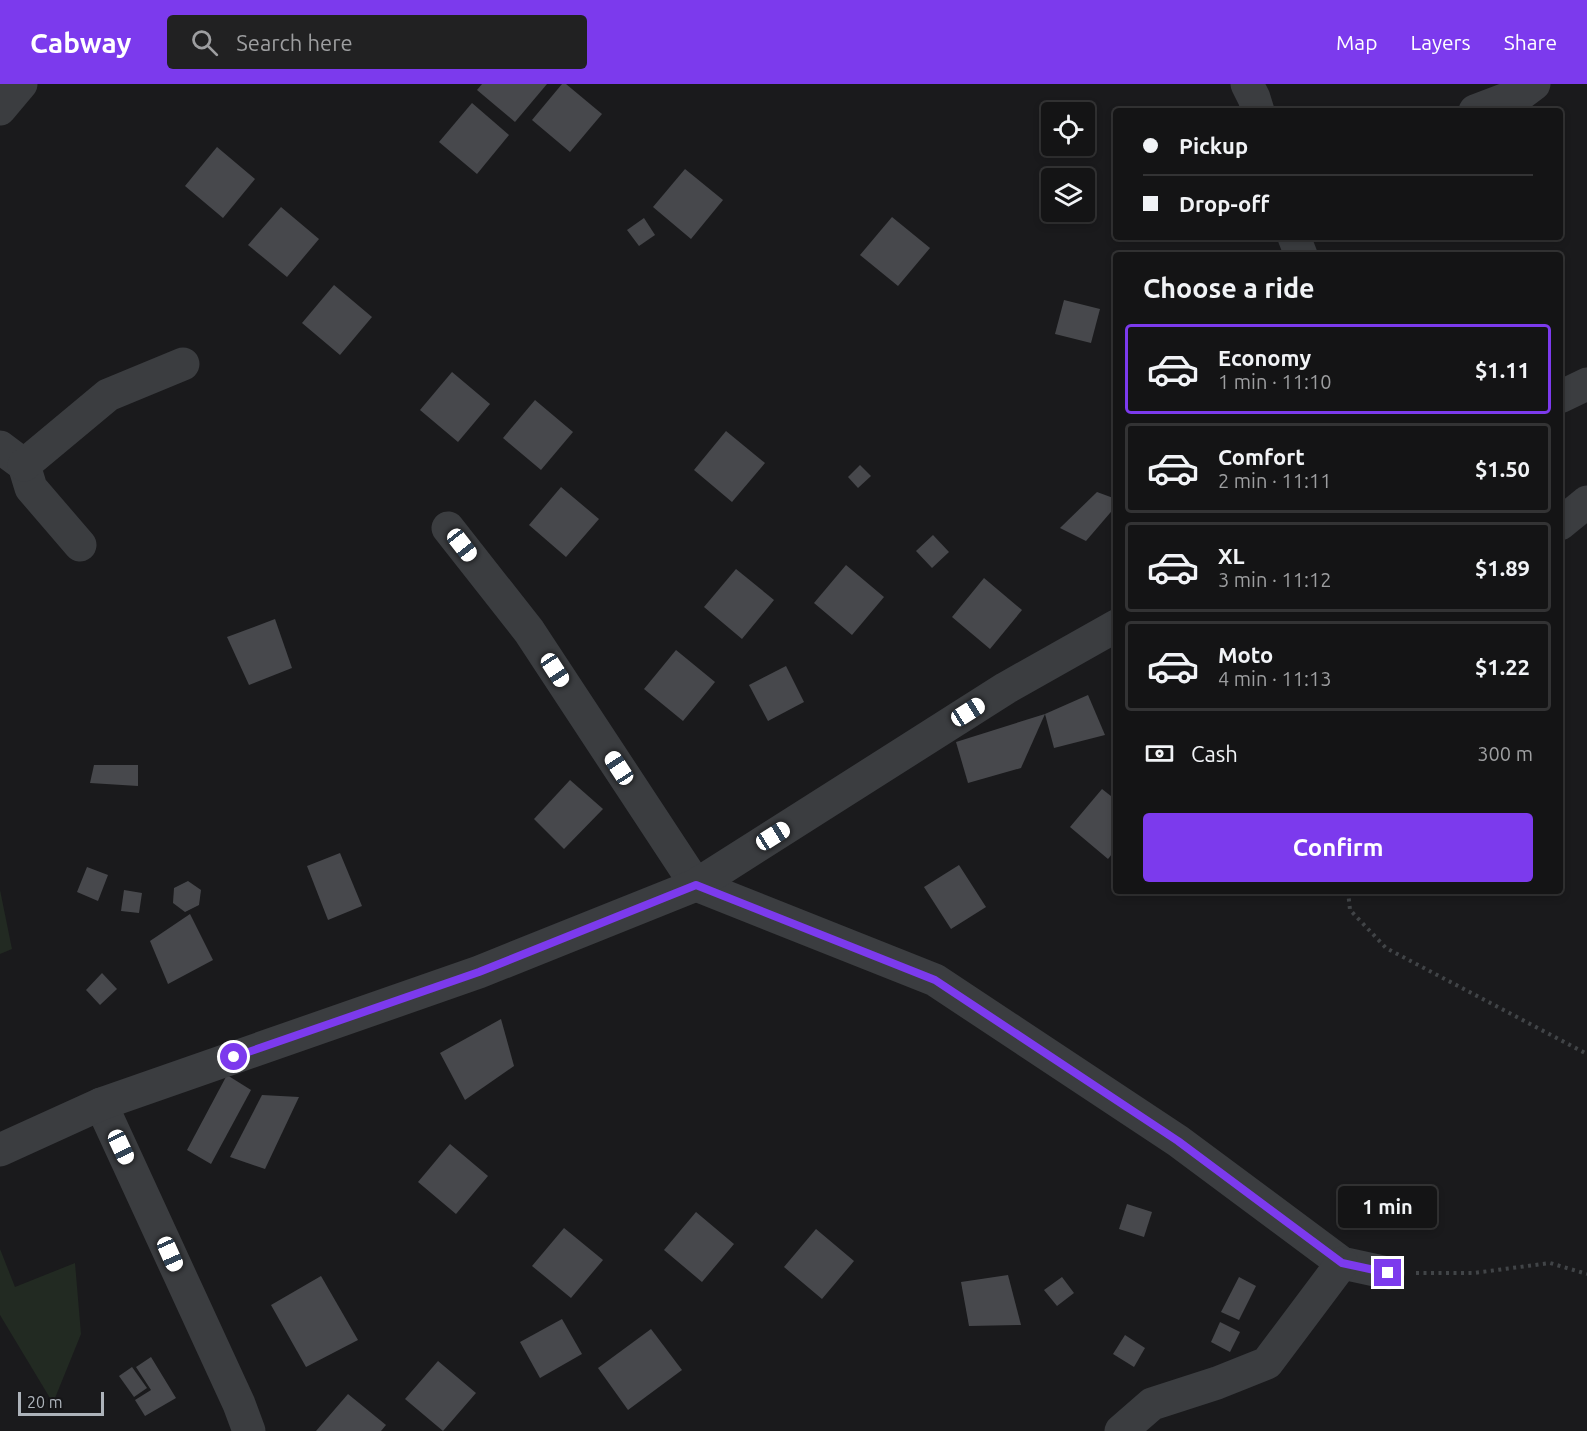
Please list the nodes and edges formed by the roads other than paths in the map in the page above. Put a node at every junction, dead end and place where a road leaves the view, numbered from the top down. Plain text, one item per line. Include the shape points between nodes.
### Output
1 (21, 84) edge
2 (1247, 84) edge
3 (1534, 84) edge
4 (1257, 108) edge
5 (1483, 108) edge
6 (0, 109) edge
7 (183, 364) dead end
8 (1587, 384) edge
9 (1563, 396) edge
10 (12, 456) edge
11 (1587, 502) edge
12 (1563, 522) edge
13 (448, 528) dead end
14 (80, 545) dead end
15 (1113, 628) edge
16 (696, 885) junction
17 (101, 1104) junction
18 (0, 1150) edge
19 (1342, 1263) junction
20 (1388, 1273) road end
21 (249, 1431) edge
22 (1121, 1431) edge

1 - 6 street
2 - 4 street
3 - 5 street via 1522,93
7 - 10 street via 108,395
8 - 9 street
10 - 14 street via 31,488
11 - 12 street
13 - 16 street via 529,631
15 - 16 street via 1006,688
16 - 17 street via 479,972
16 - 19 street via 935,980 1178,1141
17 - 18 street
17 - 21 street
19 - 20 street
19 - 22 street via 1267,1363 1152,1404

